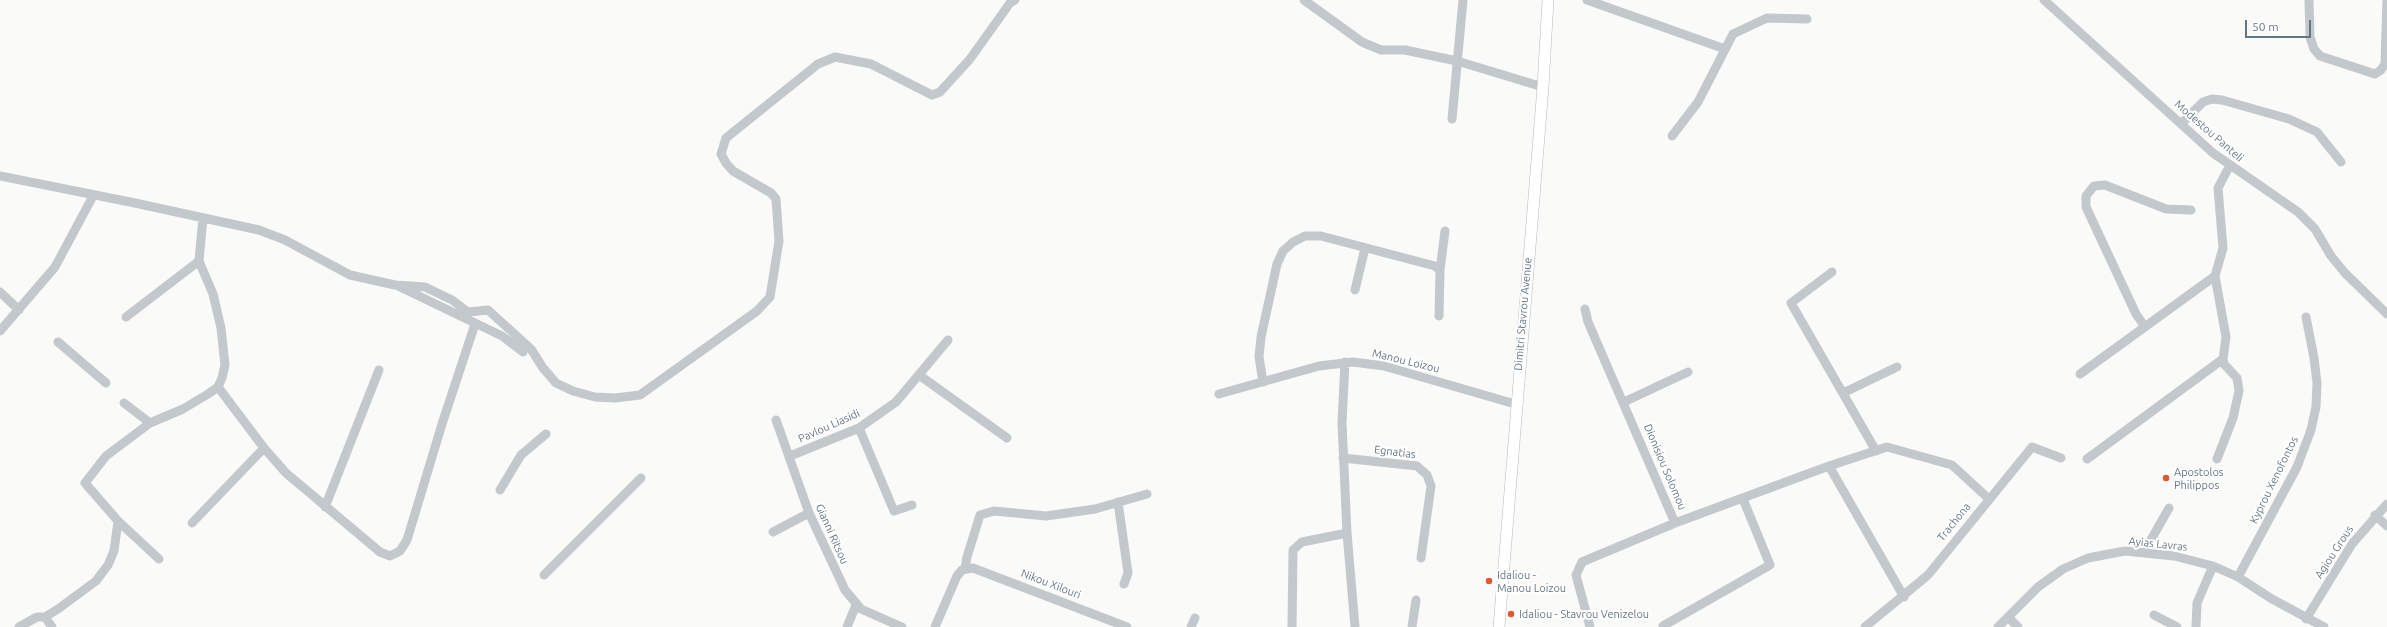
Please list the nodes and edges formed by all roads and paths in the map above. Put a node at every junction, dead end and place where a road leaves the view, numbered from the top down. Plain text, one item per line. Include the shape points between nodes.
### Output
1 (1015, 0) edge
2 (1304, 0) edge
3 (1463, 0) edge
4 (1548, 0) edge
5 (1587, 0) edge
6 (2044, 0) edge
7 (2309, 0) edge
8 (2387, 0) edge
9 (1807, 19) dead end
10 (1725, 49) junction
11 (1457, 61) junction
12 (1543, 87) junction
13 (1452, 119) dead end
14 (2181, 124) junction
15 (1672, 136) dead end
16 (2341, 162) dead end
17 (2229, 166) junction
18 (0, 176) edge
19 (93, 196) junction
20 (2191, 210) dead end
21 (203, 218) junction
22 (1445, 231) dead end
23 (1365, 248) junction
24 (199, 261) junction
25 (1440, 270) junction
26 (1832, 272) dead end
27 (2215, 276) junction
28 (1355, 290) dead end
29 (0, 292) edge
30 (1585, 309) dead end
31 (19, 310) junction
32 (460, 312) junction
33 (2387, 314) edge
34 (1439, 316) dead end
35 (126, 317) dead end
36 (2306, 317) dead end
37 (475, 324) junction
38 (2145, 327) junction
39 (0, 331) edge
40 (948, 340) dead end
41 (58, 342) dead end
42 (523, 352) dead end
43 (2223, 359) junction
44 (1344, 362) junction
45 (1897, 367) dead end
46 (379, 370) dead end
47 (1688, 372) dead end
48 (2080, 374) dead end
49 (919, 375) junction
50 (1263, 382) junction
51 (106, 383) dead end
52 (218, 387) junction
53 (1843, 393) junction
54 (1219, 394) dead end
55 (1624, 402) junction
56 (124, 403) dead end
57 (1516, 404) junction
58 (776, 420) dead end
59 (150, 423) junction
60 (860, 428) junction
61 (546, 434) dead end
62 (1007, 438) dead end
63 (264, 448) junction
64 (1876, 450) junction
65 (790, 456) junction
66 (1343, 458) junction
67 (2061, 458) dead end
68 (2087, 459) dead end
69 (2217, 459) dead end
70 (1829, 466) junction
71 (641, 478) dead end
72 (500, 490) dead end
73 (1147, 494) dead end
74 (1989, 498) junction
75 (1743, 499) junction
76 (1118, 502) junction
77 (2387, 504) edge
78 (912, 505) dead end
79 (325, 507) junction
80 (2169, 508) dead end
81 (809, 513) junction
82 (2375, 515) junction
83 (118, 521) junction
84 (192, 523) dead end
85 (1675, 523) junction
86 (2387, 526) edge
87 (772, 532) dead end
88 (1347, 533) junction
89 (2144, 552) junction
90 (1421, 558) dead end
91 (159, 559) dead end
92 (2213, 566) junction
93 (965, 569) junction
94 (544, 574) dead end
95 (2238, 578) junction
96 (1124, 584) dead end
97 (1904, 597) junction
98 (1416, 600) dead end
99 (856, 605) junction
100 (2154, 615) dead end
101 (2008, 617) junction
102 (45, 618) junction
103 (2306, 619) junction
104 (1121, 626) edge
105 (1663, 626) dead end
106 (19, 627) edge
107 (52, 627) edge
108 (847, 627) edge
109 (902, 627) edge
110 (935, 627) edge
111 (1292, 627) edge
112 (1355, 627) edge
113 (1412, 627) edge
114 (1499, 627) edge
115 (1590, 627) edge
116 (1865, 627) edge
117 (1998, 627) edge
118 (2018, 627) edge
119 (2177, 627) edge
120 (2196, 627) edge
121 (2324, 627) edge

1 - 32 street via 1010,3 970,59 940,92 932,95 871,64 835,57 818,64 726,138 722,154 726,163 733,171 771,193 776,199 779,241 770,297 757,310 640,395 595,397 562,386 543,368 530,349 488,310
2 - 11 street via 1362,42 1381,50 1405,50
3 - 11 street
4 - 12 main road, Dimitri Stavrou Avenue
5 - 10 street
6 - 14 street, Modestou Panteli
7 - 8 street via 2310,37 2314,49 2320,56 2375,74 2384,64
9 - 10 street via 1767,18 1733,34
10 - 15 street via 1698,102
11 - 12 street
11 - 13 street
12 - 57 main road, Dimitri Stavrou Avenue
14 - 16 street via 2203,102 2212,99 2222,100 2289,119 2317,132
14 - 17 street, Modestou Panteli
17 - 27 street via 2218,188 2223,248
17 - 33 street, Modestou Panteli via 2281,198 2306,220 2315,229 2337,264
18 - 19 street
19 - 21 street
19 - 31 street via 55,266
20 - 38 street via 2166,209 2105,185 2094,186 2086,196 2086,207 2136,314
21 - 24 street
21 - 32 street via 259,230 285,240 350,274 395,285
22 - 25 street
23 - 25 street via 1435,266
23 - 28 street
23 - 50 street via 1321,236 1306,236 1293,242 1283,251 1276,264 1261,337 1259,358
24 - 35 street
24 - 52 street via 213,294 221,328 225,365
25 - 34 street
26 - 53 street via 1791,303
27 - 38 street
27 - 43 street via 2226,337
29 - 31 street
30 - 55 street, Dionisiou Solomou via 1588,322
31 - 39 street
32 - 37 street
36 - 95 street, Kyprou Xenofontos via 2317,383 2316,407 2311,430 2297,467
37 - 42 street via 502,336
37 - 79 street via 407,540 400,551 390,556 380,552
38 - 48 street
40 - 49 street, Pavlou Liasidi
41 - 51 street
43 - 68 street
43 - 69 street via 2236,378 2239,391 2234,418
44 - 50 street, Manou Loizou via 1319,366
44 - 57 street, Manou Loizou via 1384,366
44 - 66 street
45 - 53 street
46 - 79 street
47 - 55 street
49 - 60 street, Pavlou Liasidi via 896,402
49 - 62 street
50 - 54 street, Manou Loizou
52 - 59 street via 183,409
52 - 63 street
53 - 64 street
55 - 85 street, Dionisiou Solomou
56 - 59 street
57 - 114 main road, Dimitri Stavrou Avenue
58 - 65 street, Gianni Ritsou
59 - 83 street via 106,456 85,483
60 - 65 street, Pavlou Liasidi
60 - 78 street via 894,511
61 - 72 street via 521,455
63 - 79 street via 286,473
63 - 84 street
64 - 70 street
64 - 74 street via 1887,447 1952,465
65 - 81 street, Gianni Ritsou
66 - 88 street
66 - 90 street, Egnatias via 1420,467 1428,475 1430,486
67 - 74 street, Trachona via 2032,447
70 - 75 street
70 - 97 street
71 - 94 street
73 - 76 street
74 - 97 street, Trachona via 1928,575
75 - 85 street
75 - 105 street via 1770,565
76 - 93 street via 1095,509 1046,516 994,511 980,515
76 - 96 street via 1128,573
77 - 82 street, Agiou Grous
80 - 89 street
81 - 87 street
81 - 99 street, Gianni Ritsou via 841,583
82 - 86 street
82 - 103 street, Agiou Grous via 2345,555
83 - 91 street
83 - 102 street via 114,551 103,573 74,599
85 - 115 street, Dionisiou Solomou via 1582,562 1576,575
88 - 111 street via 1302,542 1293,550
88 - 112 street
89 - 92 street, Ayias Lavras via 2187,558
89 - 101 street, Ayias Lavras via 2107,554 2071,565 2047,580
92 - 95 street, Ayias Lavras
92 - 120 street via 2197,603
93 - 104 street, Nikou Xilouri via 981,570
93 - 110 street via 954,580
95 - 103 street, Ayias Lavras
97 - 116 street, Trachona
98 - 113 street
99 - 108 street
99 - 109 street
100 - 119 street
101 - 117 street, Ayias Lavras
101 - 118 street
102 - 106 street via 37,617
102 - 107 street
103 - 121 street, Ayias Lavras

